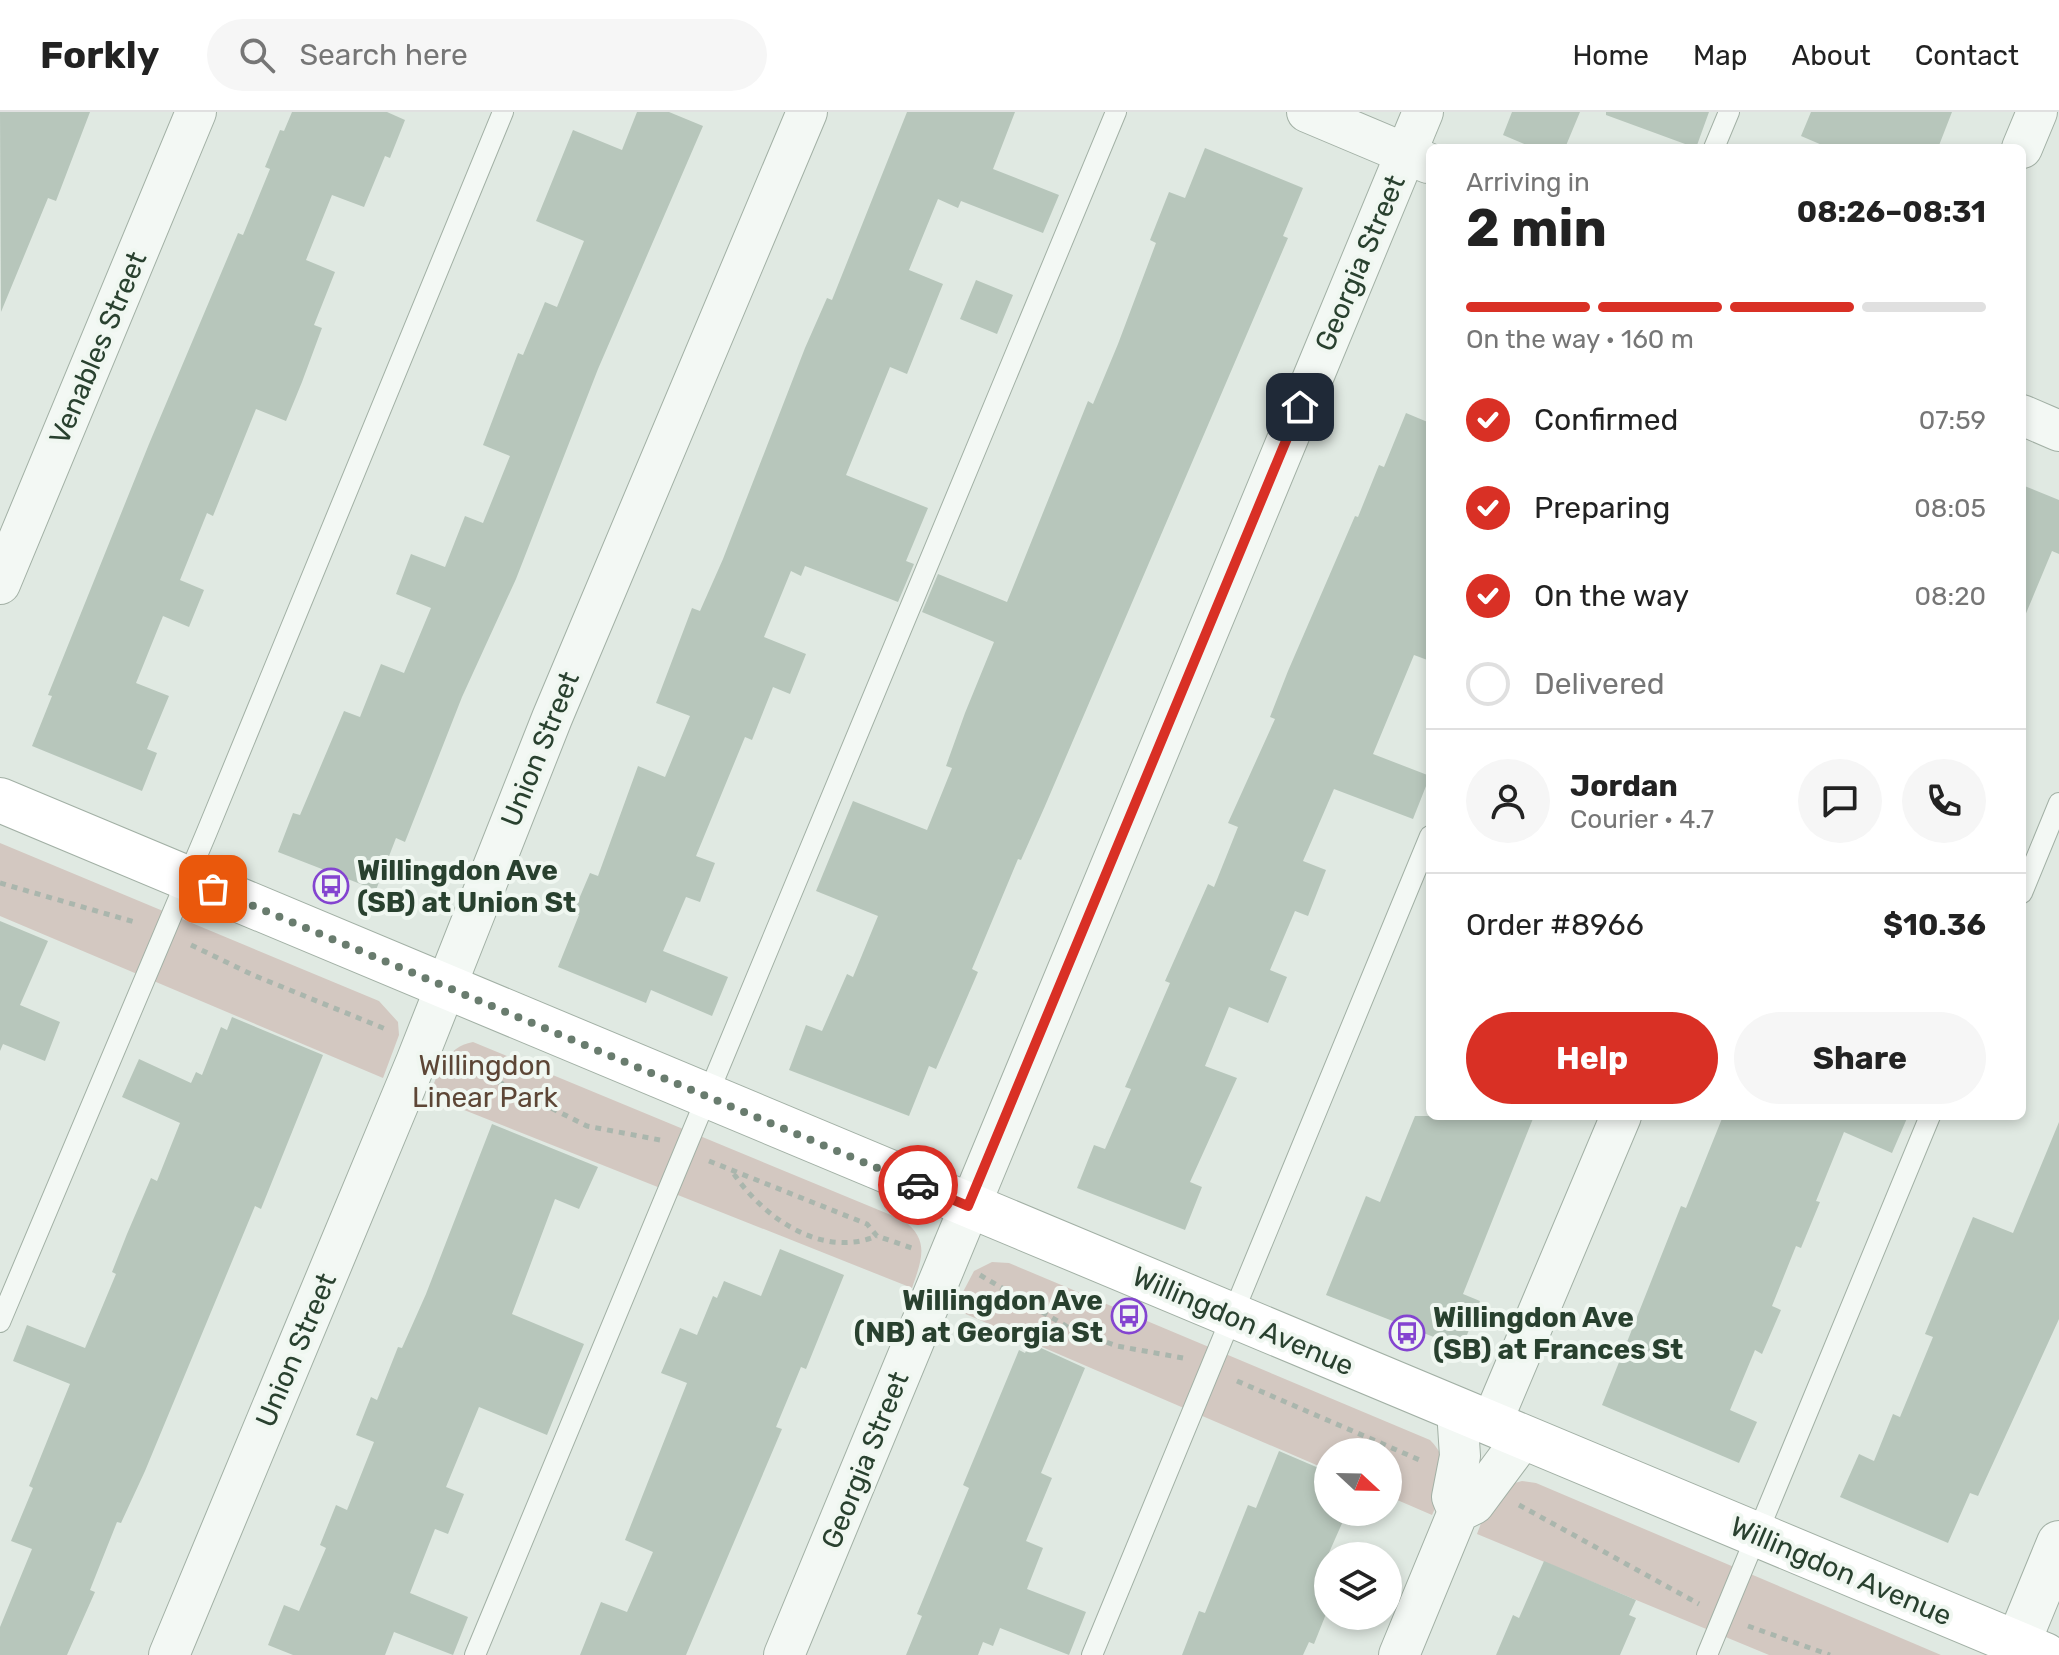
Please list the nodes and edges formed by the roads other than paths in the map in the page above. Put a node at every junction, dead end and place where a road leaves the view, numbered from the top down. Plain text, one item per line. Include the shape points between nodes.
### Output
1 (196, 112) edge
2 (503, 112) edge
3 (807, 112) edge
4 (1116, 112) edge
5 (1307, 112) edge
6 (1423, 112) edge
7 (1729, 112) edge
8 (2037, 112) edge
9 (1716, 144) edge
10 (2024, 144) edge
11 (1418, 159) edge
12 (2026, 417) edge
13 (2059, 431) edge
14 (0, 584) edge
15 (0, 800) edge
16 (2059, 803) edge
17 (1426, 846) edge
18 (187, 878) junction
19 (2026, 883) edge
20 (445, 985) junction
21 (709, 1095) junction
22 (1619, 1120) edge
23 (1928, 1120) edge
24 (968, 1206) junction
25 (1232, 1316) junction
26 (0, 1322) edge
27 (1490, 1424) junction
28 (1458, 1512) junction
29 (1756, 1536) junction
30 (2059, 1543) edge
31 (2025, 1651) edge
32 (169, 1655) edge
33 (475, 1655) edge
34 (784, 1655) edge
35 (1092, 1655) edge
36 (1399, 1655) edge
37 (1707, 1655) edge

1 - 14 street, Venables Street
2 - 18 lane
3 - 20 street, Union Street
4 - 21 lane
5 - 11 street
6 - 11 street, Georgia Street
7 - 9 lane
8 - 10 street
11 - 24 street, Georgia Street
12 - 13 street
15 - 18 main road, Willingdon Avenue
16 - 19 lane
17 - 25 lane
18 - 20 main road, Willingdon Avenue
18 - 26 lane
20 - 21 main road, Willingdon Avenue
20 - 32 street, Union Street
21 - 24 main road, Willingdon Avenue
21 - 33 lane
22 - 27 street
23 - 29 lane
24 - 25 main road, Willingdon Avenue
24 - 34 street, Georgia Street
25 - 27 main road, Willingdon Avenue
25 - 35 lane
27 - 28 street via 1474,1504
27 - 28 street via 1460,1456 1452,1497
27 - 29 main road, Willingdon Avenue
28 - 36 street
29 - 31 main road, Willingdon Avenue
29 - 37 lane
30 - 31 street

